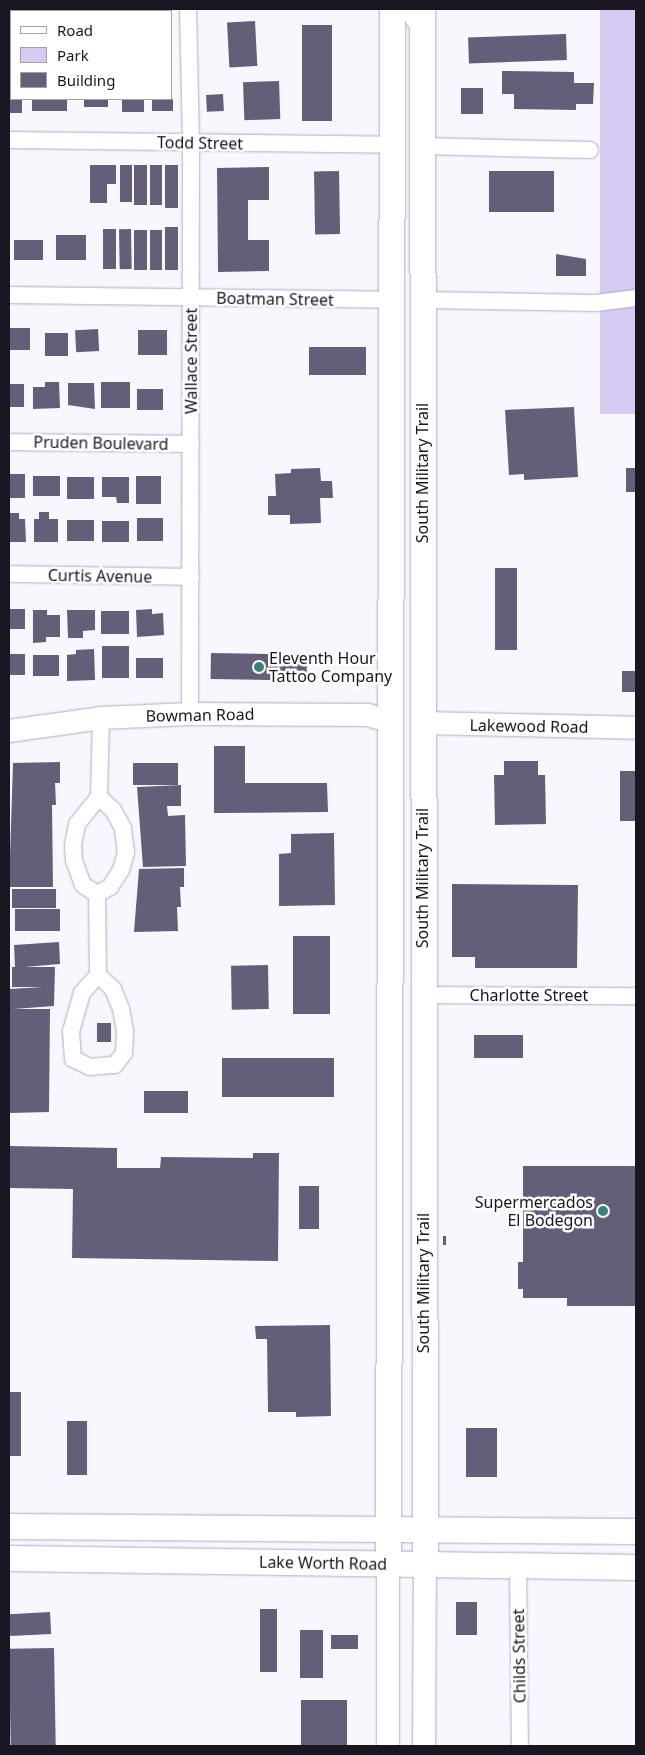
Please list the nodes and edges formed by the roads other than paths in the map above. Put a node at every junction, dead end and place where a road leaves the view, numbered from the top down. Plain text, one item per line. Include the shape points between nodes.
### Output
1 (188, 9) edge
2 (392, 9) edge
3 (406, 9) edge
4 (422, 20) edge
5 (9, 140) edge
6 (191, 143) junction
7 (392, 145) junction
8 (422, 146) junction
9 (590, 150) dead end
10 (392, 192) junction
11 (9, 295) edge
12 (191, 298) junction
13 (636, 298) edge
14 (392, 300) junction
15 (422, 300) junction
16 (423, 441) junction
17 (11, 442) dead end
18 (191, 444) junction
19 (392, 552) junction
20 (9, 574) edge
21 (191, 577) junction
22 (190, 714) junction
23 (100, 718) junction
24 (392, 722) junction
25 (422, 723) junction
26 (636, 728) edge
27 (9, 731) edge
28 (99, 797) junction
29 (97, 894) junction
30 (422, 914) junction
31 (391, 935) junction
32 (98, 975) junction
33 (422, 995) junction
34 (636, 996) edge
35 (422, 1152) junction
36 (9, 1526) edge
37 (388, 1531) junction
38 (425, 1531) junction
39 (636, 1531) edge
40 (9, 1558) edge
41 (388, 1564) junction
42 (425, 1565) junction
43 (518, 1565) junction
44 (636, 1567) edge
45 (388, 1746) edge
46 (424, 1746) edge
47 (520, 1746) edge

1 - 6 street, Wallace Street
2 - 7 main road, South Military Trail
3 - 4 street
4 - 8 main road, South Military Trail
5 - 6 street, Todd Street
6 - 7 street, Todd Street
6 - 12 street, Wallace Street
7 - 10 main road, South Military Trail
8 - 9 street
8 - 15 main road, South Military Trail
10 - 14 main road, South Military Trail
10 - 15 main road via 400,206 401,274
11 - 12 street, Boatman Street
12 - 14 street, Boatman Street
12 - 18 street, Wallace Street
13 - 15 street via 596,303
14 - 16 main road via 402,310 407,329 407,426
14 - 19 main road, South Military Trail
15 - 16 main road, South Military Trail
16 - 25 main road, South Military Trail
17 - 18 street, Pruden Boulevard
18 - 21 street, Wallace Street
19 - 24 main road, South Military Trail
19 - 25 main road via 398,572 400,702 411,717
20 - 21 street, Curtis Avenue
21 - 22 street, Wallace Street
22 - 23 street, Bowman Road
22 - 24 street, Bowman Road via 368,715
23 - 27 street, Bowman Road
23 - 28 street
24 - 30 main road via 404,738 406,754 406,894
24 - 31 main road, South Military Trail
25 - 26 street, Lakewood Road
25 - 30 main road, South Military Trail
28 - 29 street via 77,824 73,845 74,860 84,885
28 - 29 street via 113,810 123,828 126,853 121,870 110,887
29 - 32 street
30 - 33 main road, South Military Trail
31 - 35 main road via 400,947 401,1124
31 - 37 main road, South Military Trail
32 - 32 street via 82,993 71,1031 73,1059 90,1067 115,1065 124,1053 121,1009 113,989
33 - 34 street, Charlotte Street
33 - 35 main road, South Military Trail
35 - 38 main road, South Military Trail
36 - 37 main road, Lake Worth Road
37 - 38 main road, Lake Worth Road
37 - 41 main road, South Military Trail
38 - 39 main road, Lake Worth Road
38 - 42 main road, South Military Trail
40 - 41 main road, Lake Worth Road
41 - 42 main road, Lake Worth Road
41 - 45 street, South Military Trail
42 - 43 main road, Lake Worth Road
42 - 46 street, South Military Trail
43 - 44 main road, Lake Worth Road
43 - 47 street, Childs Street

